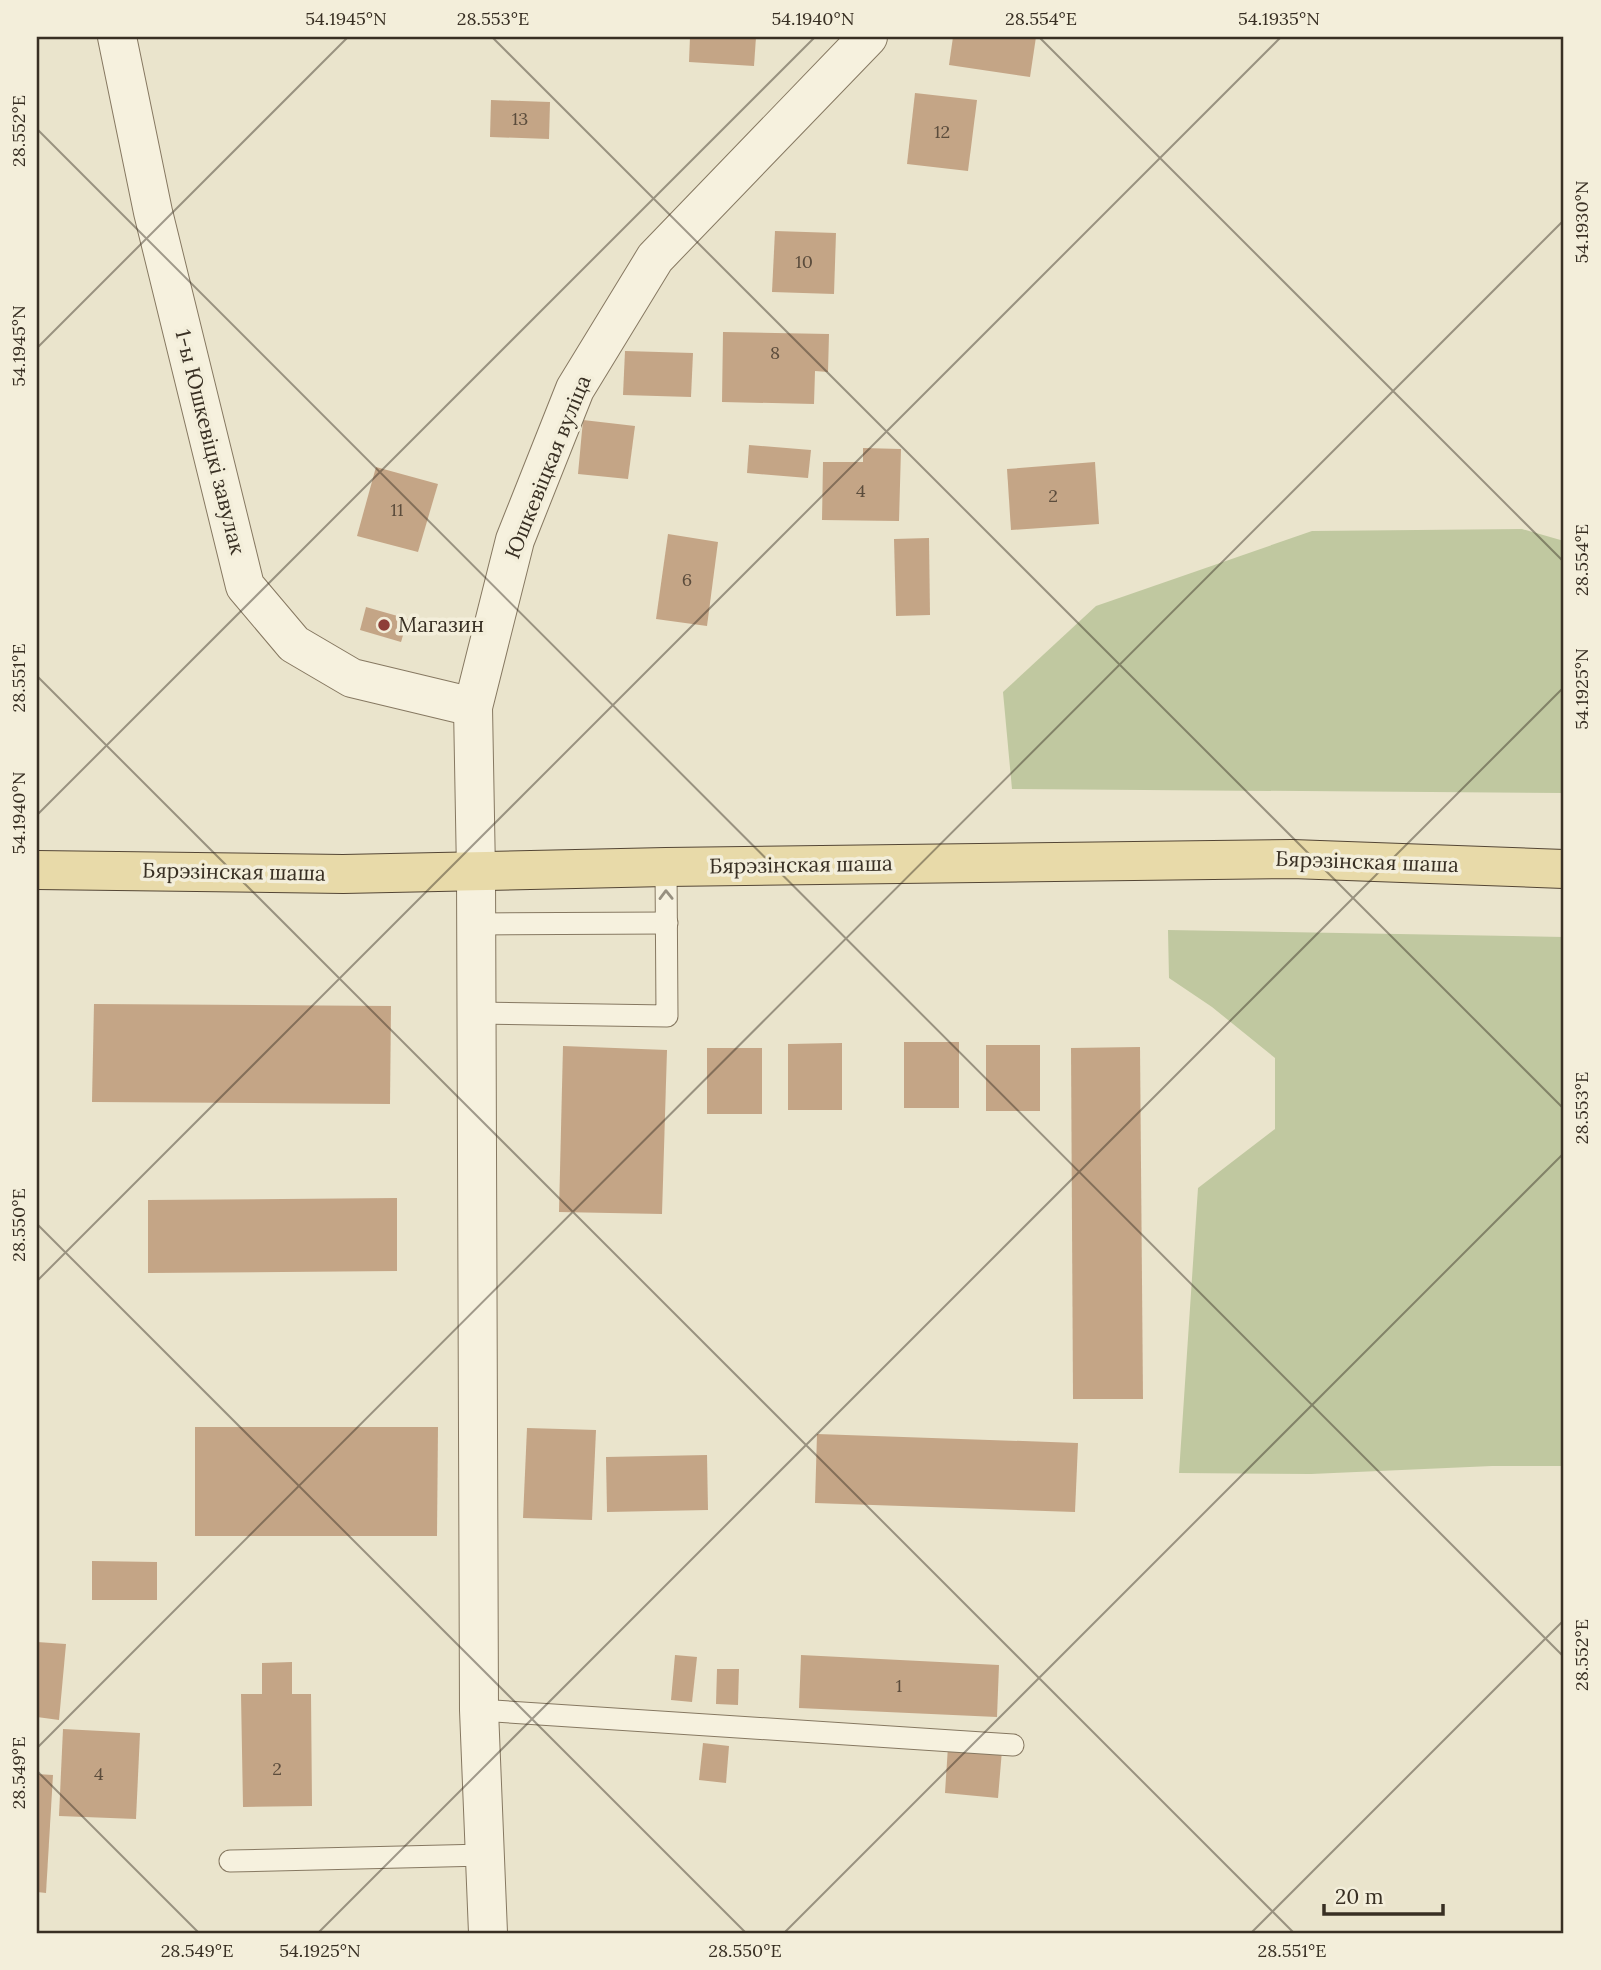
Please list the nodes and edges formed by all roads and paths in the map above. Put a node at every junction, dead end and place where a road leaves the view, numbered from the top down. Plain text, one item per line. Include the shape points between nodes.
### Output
1 (117, 37) edge
2 (868, 37) edge
3 (473, 707) junction
4 (666, 867) junction
5 (1564, 869) edge
6 (37, 870) edge
7 (476, 872) junction
8 (667, 923) junction
9 (477, 925) junction
10 (477, 1013) junction
11 (479, 1710) junction
12 (1013, 1745) dead end
13 (485, 1855) junction
14 (230, 1861) dead end
15 (488, 1933) edge

1 - 3 street, 1-ы Юшкевіцкі завулак via 153,212 245,586 294,644 352,678
2 - 3 street, Юшкевіцкая вуліца via 655,258 575,389 515,540
3 - 7 street, Юшкевіцкая вуліца
4 - 5 main road, Бярэзінская шаша via 1292,859
4 - 7 main road, Бярэзінская шаша
8 -> 4 lane
6 - 7 main road, Бярэзінская шаша
7 - 9 street, Юшкевіцкая вуліца
8 - 9 lane
8 - 10 lane via 667,1016
9 - 10 street, Юшкевіцкая вуліца
10 - 11 street, Юшкевіцкая вуліца
11 - 12 lane
11 - 13 street, Юшкевіцкая вуліца
13 - 14 lane
13 - 15 street, Юшкевіцкая вуліца

